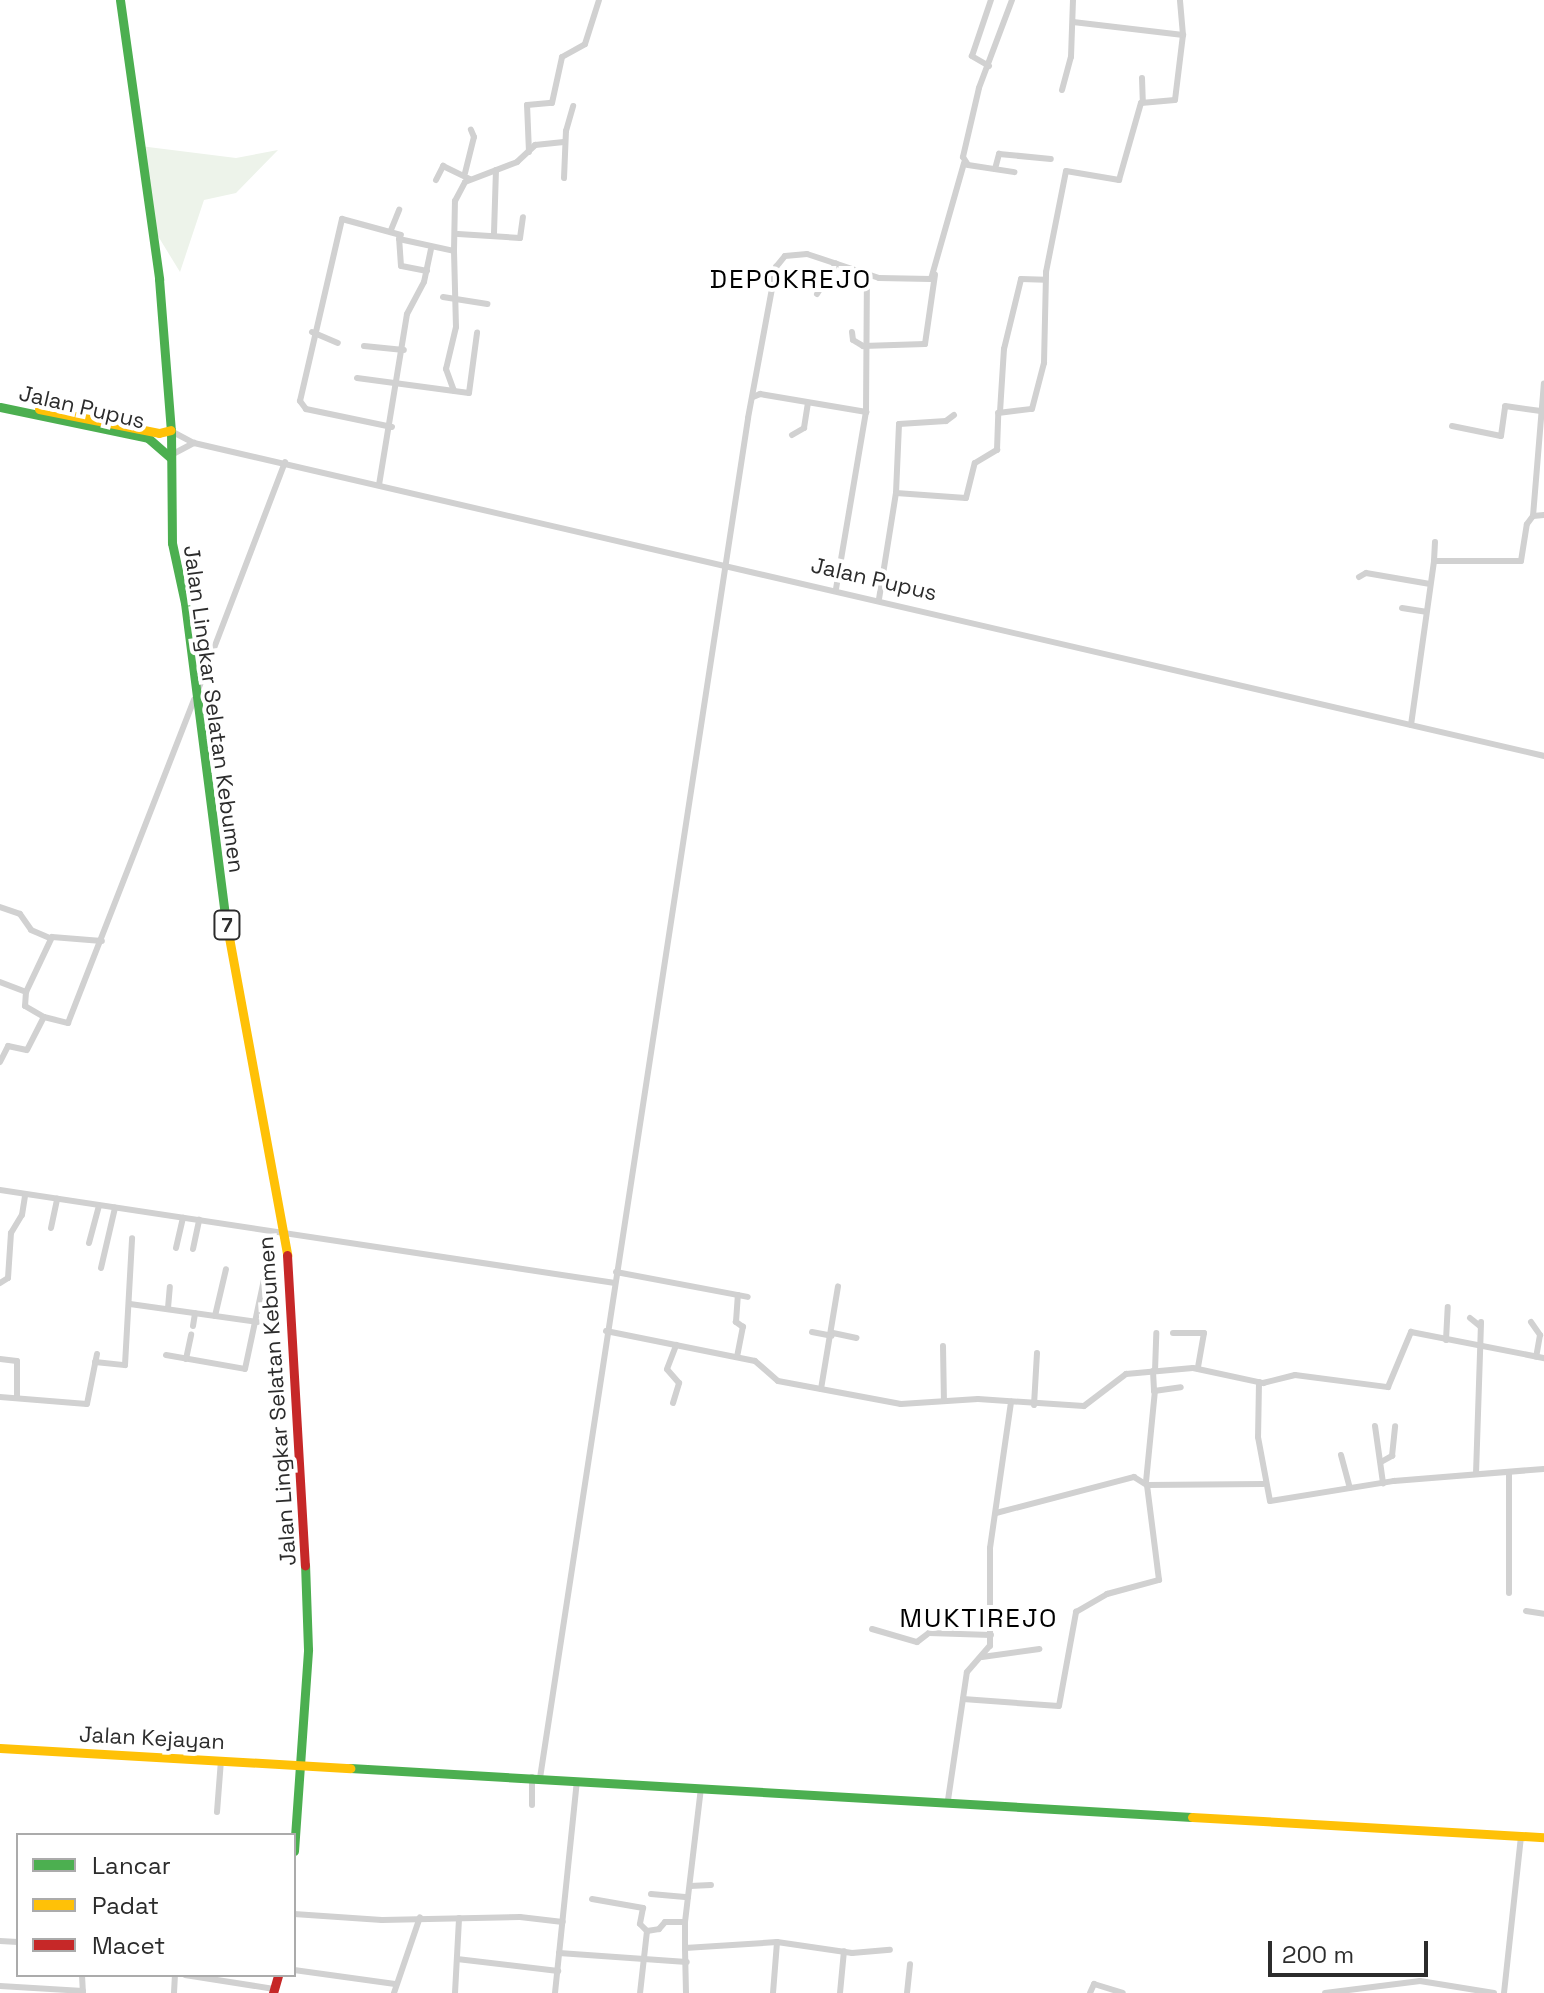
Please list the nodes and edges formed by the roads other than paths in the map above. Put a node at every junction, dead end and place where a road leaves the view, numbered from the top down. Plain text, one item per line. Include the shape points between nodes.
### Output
1 (120, 0) edge
2 (599, 0) edge
3 (991, 0) edge
4 (1012, 0) edge
5 (1073, 0) edge
6 (1180, 0) edge
7 (1073, 22) junction
8 (1183, 35) junction
9 (989, 66) junction
10 (1142, 78) dead end
11 (1062, 90) dead end
12 (1143, 102) junction
13 (573, 106) dead end
14 (471, 130) dead end
15 (564, 142) junction
16 (529, 152) junction
17 (1051, 159) dead end
18 (964, 163) junction
19 (995, 169) junction
20 (496, 170) junction
21 (1014, 172) dead end
22 (468, 176) junction
23 (564, 178) dead end
24 (436, 180) dead end
25 (399, 210) dead end
26 (523, 217) dead end
27 (391, 230) junction
28 (494, 233) junction
29 (458, 234) junction
30 (401, 236) junction
31 (431, 250) junction
32 (454, 251) junction
33 (836, 263) junction
34 (427, 271) junction
35 (867, 275) junction
36 (935, 275) junction
37 (1045, 280) junction
38 (817, 294) dead end
39 (443, 297) dead end
40 (454, 299) junction
41 (487, 304) dead end
42 (312, 332) junction
43 (852, 332) dead end
44 (477, 333) dead end
45 (338, 343) dead end
46 (364, 346) dead end
47 (863, 346) junction
48 (404, 350) junction
49 (357, 378) dead end
50 (399, 383) junction
51 (1544, 383) edge
52 (454, 391) junction
53 (752, 397) junction
54 (0, 401) edge
55 (808, 404) junction
56 (0, 407) edge
57 (1541, 411) junction
58 (866, 412) junction
59 (1000, 412) junction
60 (954, 415) dead end
61 (1452, 426) dead end
62 (392, 427) junction
63 (171, 430) junction
64 (792, 435) dead end
65 (194, 443) junction
66 (170, 457) junction
67 (285, 462) junction
68 (379, 485) junction
69 (896, 493) junction
70 (1544, 515) edge
71 (1533, 516) junction
72 (1435, 542) dead end
73 (1434, 561) junction
74 (727, 563) junction
75 (1359, 577) dead end
76 (1430, 584) junction
77 (836, 589) junction
78 (879, 599) junction
79 (1402, 608) dead end
80 (1426, 612) junction
81 (197, 692) junction
82 (1411, 725) junction
83 (1544, 756) edge
84 (0, 907) edge
85 (50, 938) junction
86 (102, 941) junction
87 (0, 982) edge
88 (26, 992) junction
89 (44, 1017) junction
90 (0, 1041) edge
91 (8, 1046) junction
92 (0, 1062) edge
93 (0, 1190) edge
94 (25, 1195) junction
95 (57, 1199) junction
96 (99, 1206) junction
97 (115, 1208) junction
98 (183, 1218) junction
99 (199, 1220) junction
100 (51, 1228) dead end
101 (279, 1233) junction
102 (132, 1238) dead end
103 (89, 1243) dead end
104 (176, 1248) dead end
105 (193, 1249) dead end
106 (101, 1268) dead end
107 (226, 1269) dead end
108 (616, 1272) junction
109 (0, 1283) edge
110 (615, 1283) junction
111 (838, 1286) dead end
112 (170, 1287) dead end
113 (738, 1295) junction
114 (748, 1297) dead end
115 (130, 1304) junction
116 (1448, 1307) dead end
117 (168, 1308) junction
118 (195, 1313) junction
119 (215, 1316) junction
120 (1470, 1318) dead end
121 (258, 1322) junction
122 (1531, 1322) dead end
123 (193, 1326) dead end
124 (606, 1331) junction
125 (812, 1332) dead end
126 (1156, 1333) dead end
127 (1173, 1333) dead end
128 (832, 1334) junction
129 (191, 1335) dead end
130 (856, 1338) dead end
131 (1446, 1340) junction
132 (676, 1345) junction
133 (943, 1346) dead end
134 (1477, 1346) junction
135 (1037, 1353) dead end
136 (166, 1355) dead end
137 (737, 1357) junction
138 (1540, 1357) edge
139 (0, 1359) edge
140 (186, 1359) junction
141 (1198, 1368) junction
142 (1154, 1371) junction
143 (1259, 1382) junction
144 (1181, 1387) dead end
145 (821, 1389) junction
146 (1155, 1391) junction
147 (17, 1396) junction
148 (0, 1397) edge
149 (944, 1401) junction
150 (1011, 1402) junction
151 (673, 1403) dead end
152 (1034, 1405) junction
153 (1375, 1426) dead end
154 (1395, 1426) dead end
155 (1341, 1455) dead end
156 (1381, 1462) junction
157 (1544, 1469) edge
158 (1509, 1472) junction
159 (1476, 1474) junction
160 (1383, 1483) junction
161 (1146, 1484) junction
162 (1263, 1484) junction
163 (1350, 1488) junction
164 (996, 1513) junction
165 (1509, 1593) dead end
166 (1526, 1611) dead end
167 (1544, 1614) edge
168 (872, 1629) dead end
169 (991, 1635) junction
170 (1039, 1649) dead end
171 (982, 1657) junction
172 (963, 1699) junction
173 (0, 1748) edge
174 (221, 1760) junction
175 (303, 1764) junction
176 (536, 1778) junction
177 (577, 1781) junction
178 (701, 1788) junction
179 (948, 1800) junction
180 (532, 1805) dead end
181 (217, 1812) dead end
182 (296, 1833) edge
183 (1521, 1836) junction
184 (1544, 1837) edge
185 (711, 1885) dead end
186 (690, 1886) junction
187 (651, 1894) dead end
188 (688, 1897) junction
189 (592, 1899) dead end
190 (296, 1914) edge
191 (420, 1917) junction
192 (459, 1918) junction
193 (563, 1922) junction
194 (685, 1922) junction
195 (646, 1934) junction
196 (777, 1942) junction
197 (685, 1948) junction
198 (890, 1950) dead end
199 (844, 1951) junction
200 (559, 1953) junction
201 (457, 1959) junction
202 (643, 1961) junction
203 (687, 1962) junction
204 (910, 1964) dead end
205 (296, 1970) edge
206 (558, 1971) junction
207 (196, 1977) edge
208 (395, 1984) junction
209 (0, 1986) edge
210 (273, 1991) edge
211 (83, 1992) edge
212 (394, 1993) edge
213 (455, 1993) edge
214 (555, 1993) edge
215 (640, 1993) edge
216 (686, 1993) edge
217 (773, 1993) edge
218 (840, 1993) edge
219 (907, 1993) edge
220 (1090, 1993) edge
221 (1123, 1993) edge
222 (1325, 1993) edge
223 (1494, 1993) edge
224 (1504, 1993) edge

1 - 63 main road, Jalan Lingkar Selatan Kebumen / 7 via 155,245
2 - 16 street via 585,44 562,57 552,103 527,105
3 - 9 street via 972,56
4 - 9 street
5 - 7 street
6 - 8 street
7 - 8 street
7 - 11 street
8 - 12 street via 1175,100
9 - 18 street via 968,128
10 - 12 street
12 - 37 street via 1121,178 1066,171
13 - 15 street
14 - 22 street
15 - 16 street via 535,145
15 - 23 street
16 - 20 street
17 - 19 street via 999,154
18 - 19 street
18 - 36 street
19 - 21 street
20 - 22 street
20 - 28 street
22 - 24 street via 440,167
22 - 29 street via 455,201
25 - 27 street
26 - 28 street via 523,237
27 - 30 street
27 - 42 street via 342,219
28 - 29 street
29 - 32 street
30 - 31 street
30 - 34 street via 401,266
31 - 32 street
31 - 34 street
32 - 40 street
33 - 35 street
33 - 38 street
33 - 53 street via 807,254 780,259
34 - 48 street via 409,306
35 - 36 street via 904,280
35 - 47 street
36 - 47 street via 925,344
37 - 59 street via 1021,279 1004,349
37 - 59 street via 1044,363 1032,409
39 - 40 street
40 - 41 street
40 - 52 street via 456,327 446,369
42 - 45 street
42 - 62 street via 301,405
43 - 47 street via 853,340
44 - 52 street via 470,391
46 - 48 street
47 - 58 street
48 - 50 street
49 - 50 street
50 - 52 street
50 - 62 street
51 - 57 street
53 - 55 street
53 - 74 street
54 - 63 main road, Jalan Pupus via 159,433
55 - 58 street
55 - 64 street via 805,426
56 - 66 main road, Jalan Pupus via 148,438
57 - 61 street via 1505,406 1501,436
57 - 71 street
58 - 77 street
59 - 69 street via 997,450 975,463 968,497
60 - 69 street via 946,421 900,422
62 - 68 street
63 - 65 street, Jalan Pupus
63 - 66 main road, Jalan Lingkar Selatan Kebumen / 7
65 - 66 street
65 - 67 street, Jalan Pupus
66 - 81 main road, Jalan Lingkar Selatan Kebumen / 7 via 172,543
67 - 68 street, Jalan Pupus
67 - 81 street
68 - 74 street, Jalan Pupus
69 - 78 street
70 - 71 street
71 - 73 street via 1521,561
72 - 73 street
73 - 76 street
74 - 77 street, Jalan Pupus
74 - 108 street
75 - 76 street via 1366,573
76 - 80 street
77 - 78 street, Jalan Pupus
78 - 82 street, Jalan Pupus
79 - 80 street
80 - 82 street
81 - 86 street
81 - 101 main road, Jalan Lingkar Selatan Kebumen / 7 via 211,832
82 - 83 street, Jalan Pupus
84 - 85 street via 20,914 31,930
85 - 86 street
85 - 88 street
86 - 89 street via 68,1023
87 - 88 street
88 - 89 street via 25,1006
89 - 91 street via 27,1050
90 - 91 street
91 - 92 street
93 - 94 street
94 - 95 street
94 - 109 street via 22,1215 11,1233 8,1278
95 - 96 street
95 - 100 street
96 - 97 street
96 - 103 street
97 - 98 street
97 - 106 street
98 - 99 street
98 - 104 street
99 - 101 street
99 - 105 street
101 - 110 street
101 - 121 street
101 - 175 main road, Jalan Lingkar Selatan Kebumen / 7 via 298,1376 308,1578
102 - 115 street
107 - 119 street
108 - 110 street
108 - 113 street
110 - 124 street
111 - 128 street
112 - 117 street
113 - 114 street
113 - 137 street via 736,1322 743,1327
115 - 117 street
115 - 147 street via 124,1366 96,1358 87,1404
116 - 131 street
117 - 118 street
118 - 119 street
118 - 123 street
119 - 121 street
120 - 134 street via 1480,1324
121 - 140 street via 244,1369
122 - 138 street via 1540,1335
124 - 132 street
124 - 176 street
125 - 128 street
126 - 142 street
127 - 141 street via 1204,1333
128 - 130 street
128 - 145 street
129 - 140 street
131 - 134 street
131 - 143 street via 1409,1334 1388,1387 1295,1375
132 - 137 street
132 - 151 street via 667,1369 679,1383
133 - 149 street
134 - 138 street
134 - 159 street
135 - 152 street
136 - 140 street
137 - 145 street via 761,1364 775,1380
139 - 147 street via 17,1361
141 - 142 street
141 - 143 street
142 - 146 street
142 - 152 street via 1126,1374 1089,1405
143 - 162 street
144 - 146 street
145 - 149 street via 901,1404
146 - 161 street
147 - 148 street
149 - 150 street
150 - 152 street
150 - 164 street
153 - 156 street
154 - 156 street via 1392,1456
155 - 163 street
156 - 160 street
157 - 158 street
158 - 159 street
158 - 165 street
159 - 160 street
160 - 163 street
161 - 162 street
161 - 164 street via 1134,1477
161 - 172 street via 1159,1580 1107,1594 1076,1612 1058,1707
162 - 163 street via 1270,1501
164 - 169 street via 990,1548
166 - 167 street
168 - 169 street via 917,1642 929,1633
169 - 171 street
170 - 171 street
171 - 172 street via 968,1670
172 - 179 street
173 - 174 main road, Jalan Kejayan
174 - 175 main road, Jalan Kejayan
174 - 181 street
175 - 176 main road, Jalan Kejayan
175 - 182 main road, Jalan Lingkar Selatan Kebumen / 7
176 - 177 main road, Jalan Kejayan
176 - 180 street
177 - 178 main road, Jalan Kejayan
177 - 193 street
178 - 179 main road, Jalan Kejayan
178 - 186 street
179 - 183 main road, Jalan Kejayan
183 - 184 main road, Jalan Kejayan
183 - 224 street
185 - 186 street
186 - 188 street
187 - 188 street
188 - 194 street
189 - 195 street via 640,1906
190 - 191 street
191 - 192 street
191 - 208 street
192 - 193 street
192 - 201 street
193 - 200 street
194 - 195 street via 665,1922
194 - 197 street
195 - 202 street
196 - 197 street
196 - 199 street
196 - 217 street
197 - 203 street
198 - 199 street
199 - 218 street
200 - 202 street
200 - 206 street
201 - 206 street
201 - 213 street
202 - 203 street
202 - 215 street
203 - 216 street
204 - 219 street
205 - 208 street
206 - 214 street
207 - 210 street
208 - 212 street
209 - 211 street
220 - 221 street via 1094,1984
222 - 223 street via 1420,1981

